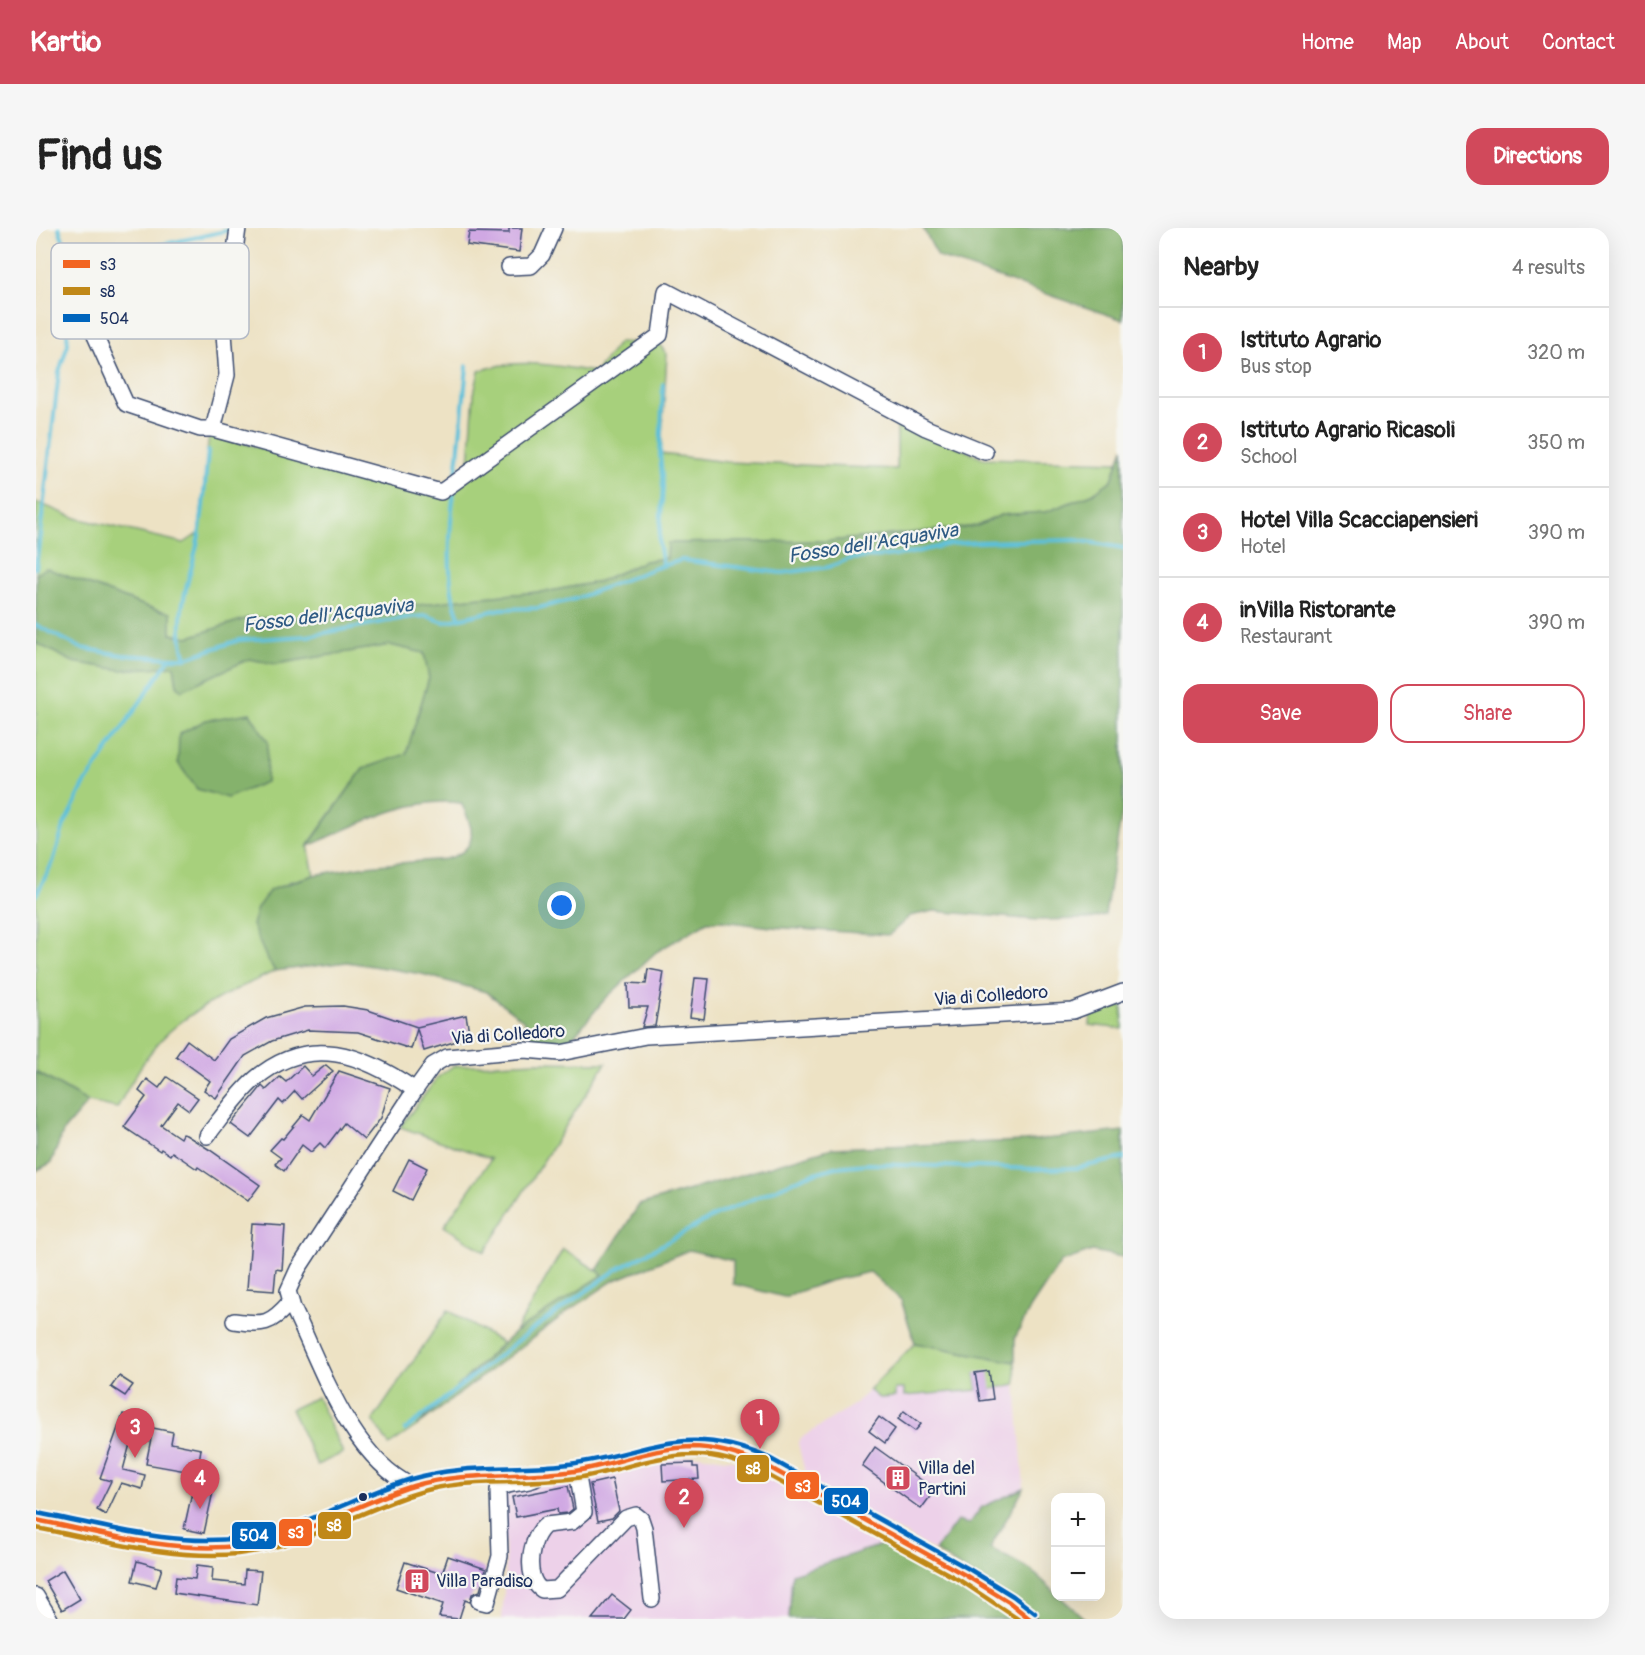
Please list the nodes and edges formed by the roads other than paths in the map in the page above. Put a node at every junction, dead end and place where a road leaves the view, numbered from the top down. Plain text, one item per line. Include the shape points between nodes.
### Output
1 (238, 228) edge
2 (554, 228) edge
3 (236, 243) edge
4 (509, 267) dead end
5 (97, 339) edge
6 (224, 339) edge
7 (213, 429) junction
8 (985, 452) dead end
9 (1123, 992) edge
10 (415, 1090) junction
11 (207, 1136) dead end
12 (290, 1302) junction
13 (234, 1321) dead end
14 (577, 1471) junction
15 (544, 1473) junction
16 (412, 1486) junction
17 (36, 1520) edge
18 (36, 1596) edge
19 (652, 1599) dead end
20 (479, 1601) dead end
21 (50, 1619) edge
22 (1030, 1619) edge

1 - 3 street
2 - 4 street via 542,255 531,266
5 - 7 street via 126,404 200,429
6 - 7 street via 227,375
7 - 8 street via 441,492 660,335 666,291 926,428
9 - 10 street, Via di Colledoro via 1073,1011 646,1036 560,1053 525,1050 451,1056 434,1065
10 - 11 street via 362,1058 331,1053 301,1056 274,1066 255,1079
10 - 12 street, Via di Colledoro via 294,1276 288,1291
12 - 13 street via 272,1321
12 - 16 street via 358,1440 381,1467
14 - 15 street
14 - 19 street via 584,1512 577,1521 546,1525 536,1535 531,1564 535,1584 542,1590 557,1589 626,1518 636,1515 644,1528
14 - 22 street via 676,1448 743,1455 965,1575
15 - 16 street via 465,1476
15 - 20 street via 528,1483 498,1490 499,1566 487,1603
16 - 17 street via 303,1532 238,1546 136,1541
18 - 21 street

